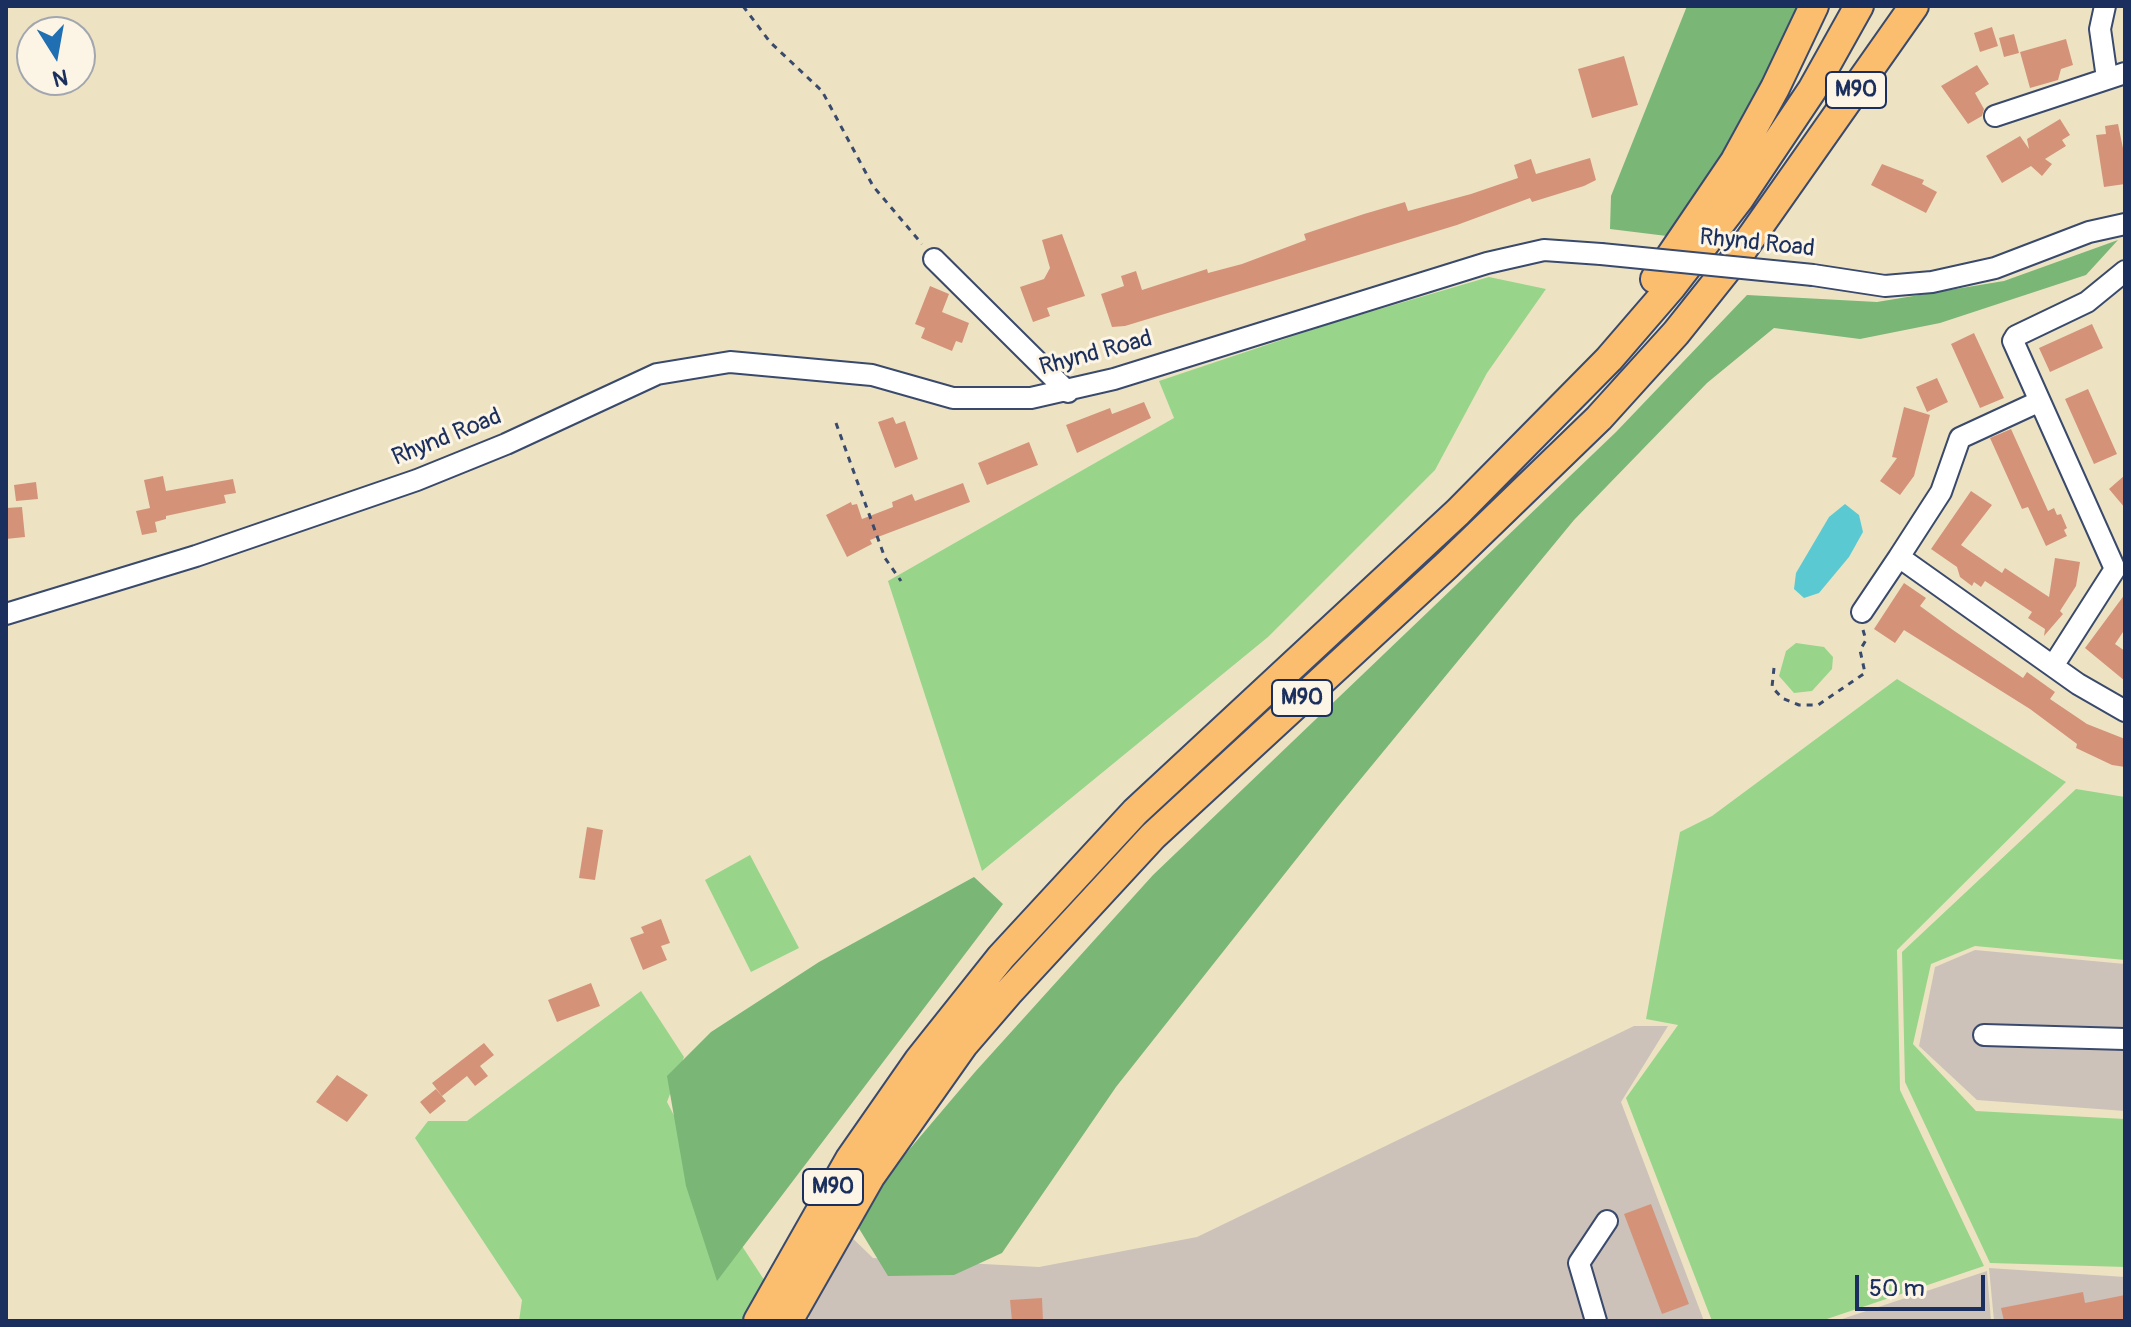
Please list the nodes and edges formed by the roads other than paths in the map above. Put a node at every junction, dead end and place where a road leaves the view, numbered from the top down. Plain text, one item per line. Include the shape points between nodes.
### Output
1 (1814, 6) edge
2 (1859, 6) edge
3 (1897, 6) edge
4 (1914, 6) edge
5 (2105, 6) edge
6 (2116, 75) edge
7 (1995, 116) dead end
8 (1797, 174) junction
9 (2125, 224) edge
10 (934, 259) road end
11 (2125, 271) edge
12 (1068, 392) junction
13 (2038, 402) junction
14 (1522, 450) junction
15 (1899, 557) junction
16 (2120, 567) edge
17 (1862, 612) road end
18 (6, 614) edge
19 (2053, 666) junction
20 (2125, 711) edge
21 (1984, 1035) dead end
22 (2125, 1039) edge
23 (930, 1068) junction
24 (1607, 1221) dead end
25 (758, 1321) edge
26 (788, 1321) edge
27 (1596, 1321) edge

1 - 14 highway, M90 via 1769,100 1695,224
2 - 14 highway, M90 via 1812,90 1708,240 1609,359
3 - 8 highway, M90
4 - 8 highway, M90
5 - 6 street via 2100,29
6 - 7 street
8 - 23 highway, M90 via 1676,333 1599,418 1153,836
9 - 12 street, Rhynd Road, bridge via 1995,268 1885,286 1544,250
10 - 12 street
11 - 13 street via 2087,302 2016,336 2013,346
12 - 18 street, Rhynd Road via 990,401 953,398 872,375 730,362 657,374 417,480
13 - 15 street via 1960,438 1941,492
13 - 16 street
14 - 23 highway, M90 via 1135,812 1039,912
15 - 17 street
15 - 19 street
16 - 19 street
19 - 20 street
21 - 22 street
23 - 25 highway, M90 via 850,1159
23 - 26 highway, M90
24 - 27 street via 1579,1263

